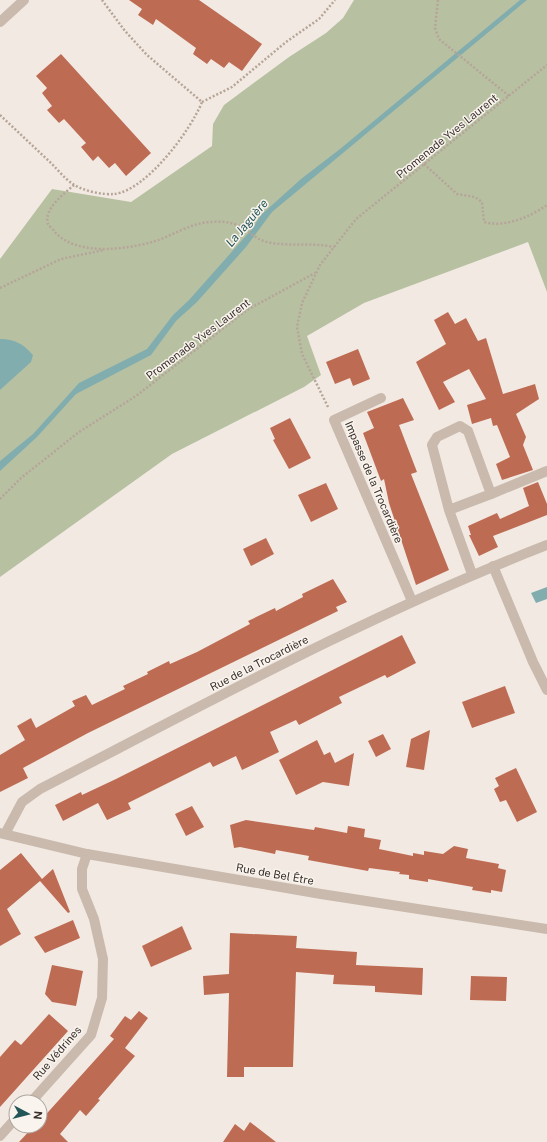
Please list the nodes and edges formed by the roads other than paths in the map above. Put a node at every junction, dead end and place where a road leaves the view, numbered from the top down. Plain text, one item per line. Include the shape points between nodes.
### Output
1 (24, 0) edge
2 (0, 22) edge
3 (381, 398) dead end
4 (547, 471) edge
5 (491, 494) junction
6 (449, 510) junction
7 (547, 545) edge
8 (493, 566) junction
9 (472, 574) junction
10 (412, 602) junction
11 (547, 690) edge
12 (3, 834) edge
13 (87, 854) junction
14 (547, 929) edge
15 (38, 1094) edge
16 (8, 1127) edge
17 (0, 1136) edge

1 - 2 street
3 - 10 street, Impasse de la Trocardière via 334,420
4 - 5 street
5 - 6 street
5 - 6 street via 468,431 460,426 437,438 432,445
6 - 9 street
7 - 8 street, Rue de la Trocardière
8 - 9 street, Rue de la Trocardière
8 - 11 street
9 - 10 street, Rue de la Trocardière
10 - 12 street, Rue de la Trocardière via 292,659 34,792 22,802
12 - 13 street, Rue de Bel Être
13 - 14 street, Rue de Bel Être
13 - 15 street, Rue Védrines via 82,869 82,890 94,919 103,959 102,998 91,1035
16 - 17 street

